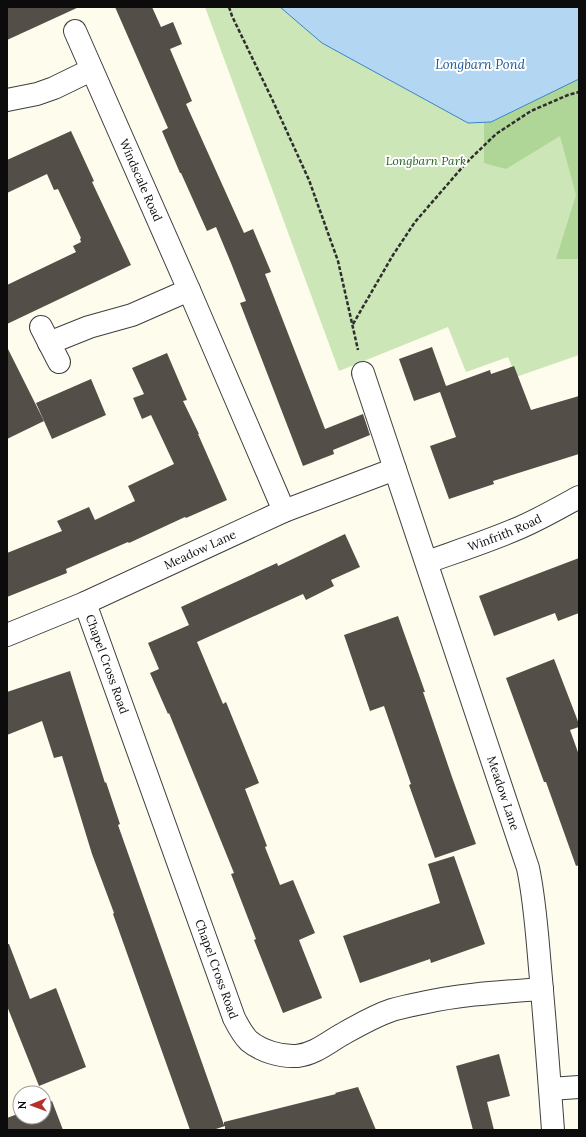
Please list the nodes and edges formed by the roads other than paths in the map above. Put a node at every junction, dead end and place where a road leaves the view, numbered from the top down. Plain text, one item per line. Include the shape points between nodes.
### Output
1 (74, 31) dead end
2 (91, 70) junction
3 (7, 100) edge
4 (189, 290) junction
5 (50, 344) dead end
6 (363, 373) road end
7 (395, 469) junction
8 (579, 497) edge
9 (284, 510) junction
10 (427, 562) junction
11 (85, 603) junction
12 (7, 635) edge
13 (542, 989) junction
14 (579, 1087) edge
15 (550, 1089) junction
16 (553, 1130) edge

1 - 2 street, Windscale Road
2 - 3 street via 54,88
2 - 4 street, Windscale Road
4 - 5 street via 132,315 89,327
4 - 9 street, Windscale Road
6 - 7 street, Meadow Lane
7 - 9 street, Meadow Lane
7 - 10 street, Meadow Lane
8 - 10 street, Winfrith Road via 520,527
9 - 11 street, Meadow Lane
10 - 13 street, Meadow Lane via 528,868 532,885
11 - 12 street, Meadow Lane
11 - 13 street, Chapel Cross Road via 234,1018 249,1041 272,1052 297,1056 321,1048 355,1027 392,1010 453,997
13 - 15 street, Meadow Lane
14 - 15 street
15 - 16 street, Meadow Lane

